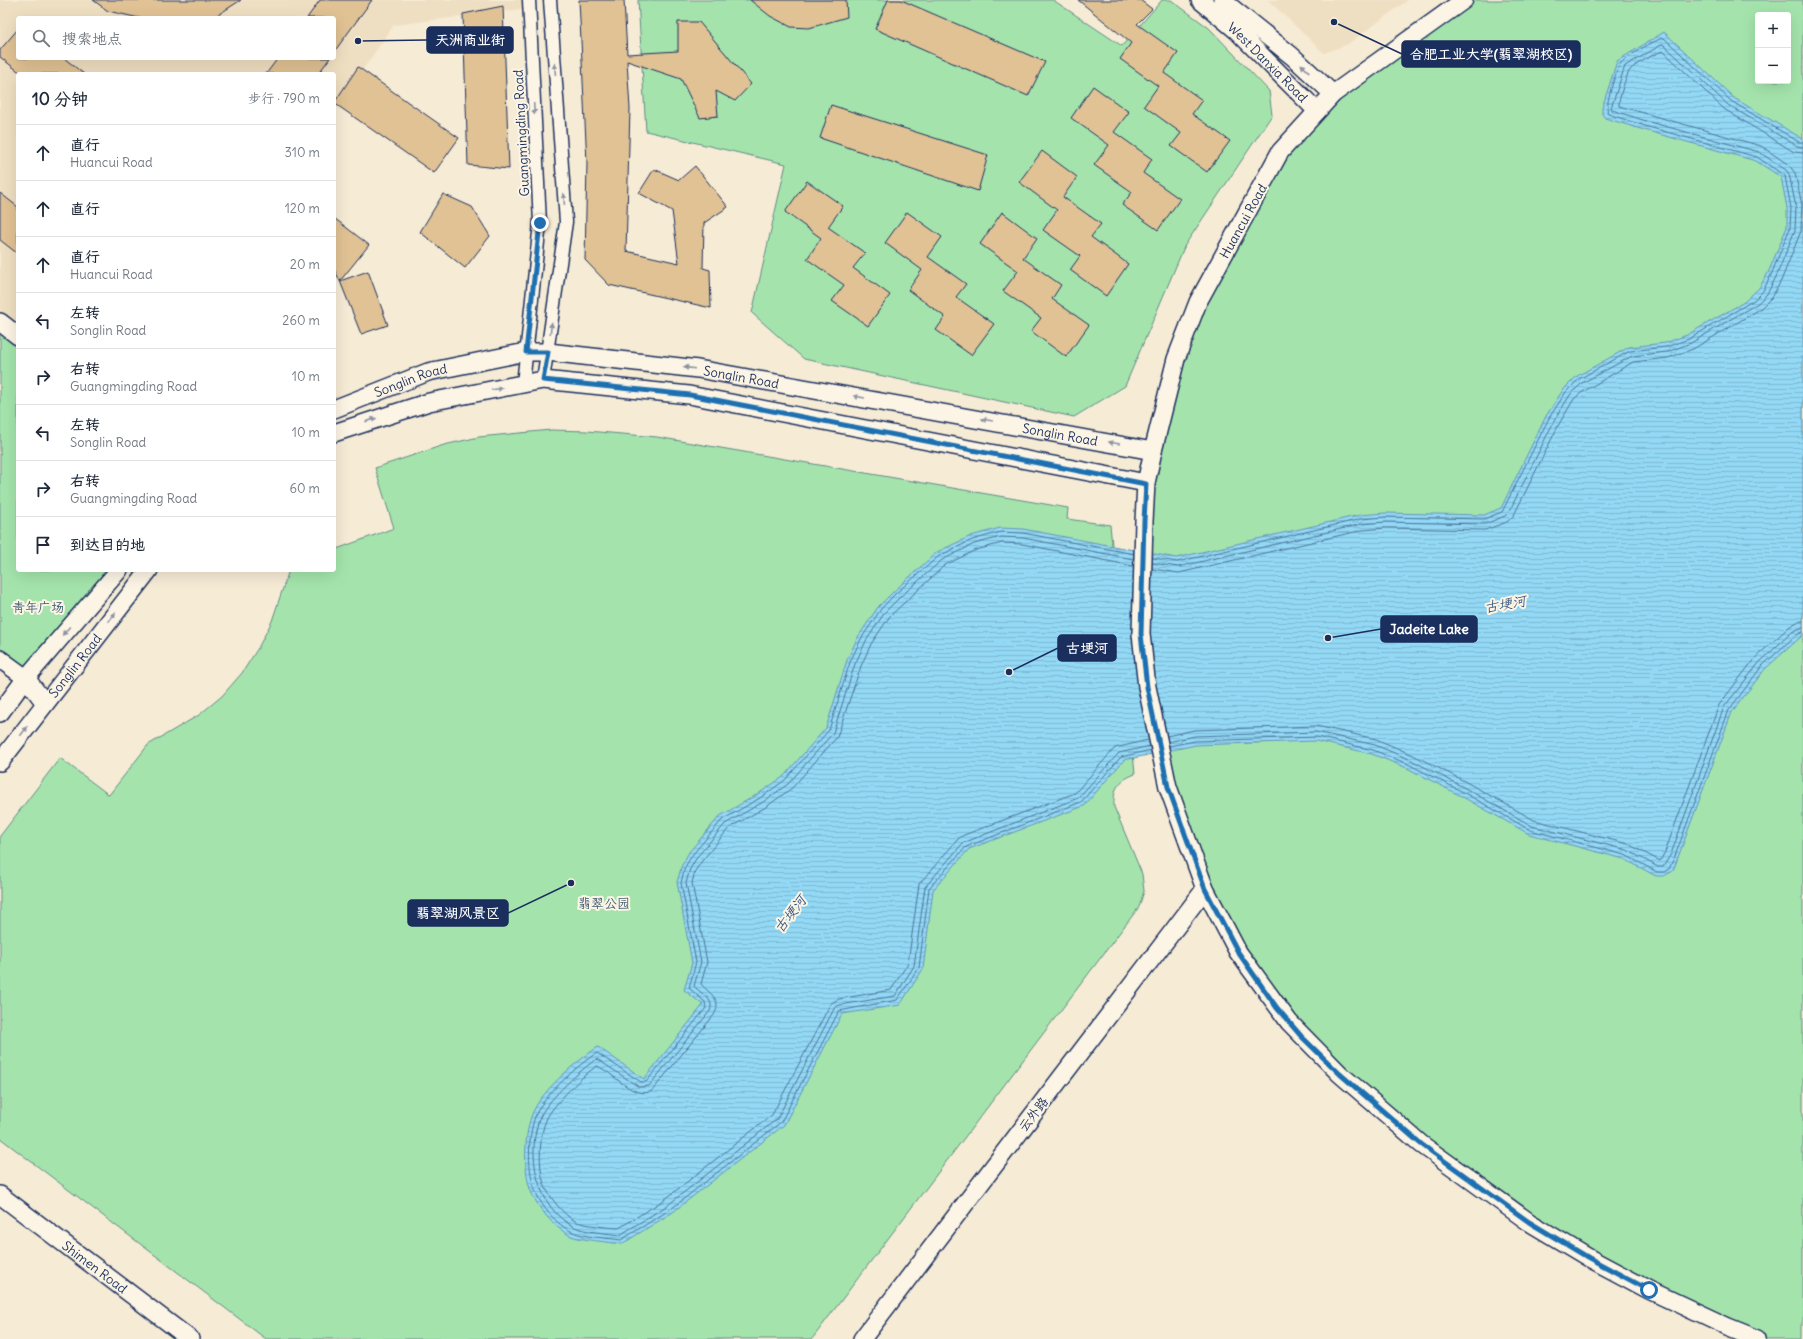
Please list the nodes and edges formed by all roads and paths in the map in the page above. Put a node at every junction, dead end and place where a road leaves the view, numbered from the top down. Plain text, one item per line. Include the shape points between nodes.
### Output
1 (529, 0) edge
2 (550, 0) edge
3 (1200, 0) edge
4 (1222, 0) edge
5 (1464, 0) edge
6 (1333, 94) junction
7 (1317, 111) junction
8 (0, 322) edge
9 (16, 334) edge
10 (526, 352) junction
11 (548, 352) junction
12 (543, 380) junction
13 (523, 384) junction
14 (336, 408) edge
15 (336, 431) edge
16 (1153, 450) junction
17 (1146, 484) junction
18 (116, 572) edge
19 (147, 572) edge
20 (0, 658) edge
21 (26, 678) junction
22 (45, 703) junction
23 (0, 712) edge
24 (0, 762) edge
25 (1205, 889) junction
26 (0, 1195) edge
27 (190, 1339) edge
28 (862, 1339) edge
29 (1758, 1339) edge

1 -> 10 street, Guangmingding Road via 540,223
11 -> 2 street via 566,222
3 - 7 street, West Danxia Road via 1236,30
6 -> 4 street, West Danxia Road via 1292,56
5 - 6 street, Huancui Road
6 - 7 street, Huancui Road
7 - 16 street, Huancui Road via 1280,152 1198,302 1176,359
8 - 9 street
10 - 11 street, Songlin Road
10 - 13 street, Guangmingding Road
10 - 14 street, Songlin Road via 428,372
11 - 12 street
16 -> 11 street, Songlin Road via 698,369
12 - 13 street, Songlin Road
12 - 17 street, Songlin Road via 690,395
15 -> 13 street, Songlin Road via 429,402
16 - 17 street, Huancui Road
17 - 25 street, Huancui Road via 1141,634 1147,687 1168,787
18 -> 21 street, Songlin Road
22 -> 19 street, Songlin Road
20 - 21 street
21 - 22 street
21 - 23 street, Songlin Road
24 -> 22 street, Songlin Road
25 - 28 street, 云外路
25 - 29 street via 1238,952 1289,1022 1340,1074 1421,1144 1529,1222 1589,1258 1684,1307
26 - 27 street, Shimen Road

